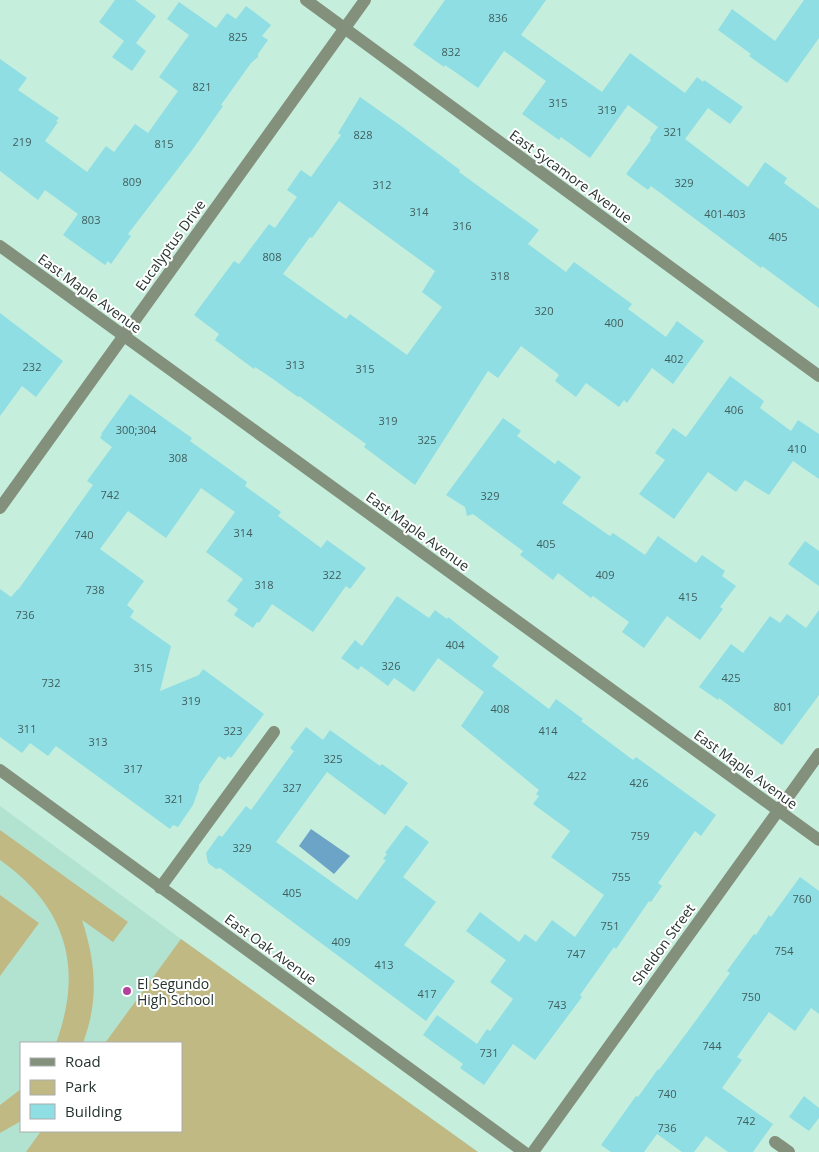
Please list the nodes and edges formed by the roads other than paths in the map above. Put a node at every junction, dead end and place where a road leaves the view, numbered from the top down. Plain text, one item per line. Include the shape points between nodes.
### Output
1 (306, 0) edge
2 (366, 0) edge
3 (345, 28) junction
4 (0, 246) edge
5 (124, 336) junction
6 (819, 376) edge
7 (0, 508) edge
8 (274, 732) dead end
9 (819, 754) edge
10 (0, 770) edge
11 (777, 810) junction
12 (819, 840) edge
13 (160, 888) junction
14 (775, 1142) dead end
15 (524, 1152) edge
16 (533, 1152) edge
17 (789, 1152) edge

1 - 3 street, East Sycamore Avenue
2 - 3 street, Eucalyptus Drive
3 - 5 street, Eucalyptus Drive
3 - 6 street, East Sycamore Avenue
4 - 5 street, East Maple Avenue
5 - 7 street, Eucalyptus Drive
5 - 11 street, East Maple Avenue
8 - 13 street
9 - 11 street, Sheldon Street
10 - 13 street, East Oak Avenue
11 - 12 street, East Maple Avenue
11 - 16 street, Sheldon Street
13 - 15 street, East Oak Avenue
14 - 17 street

